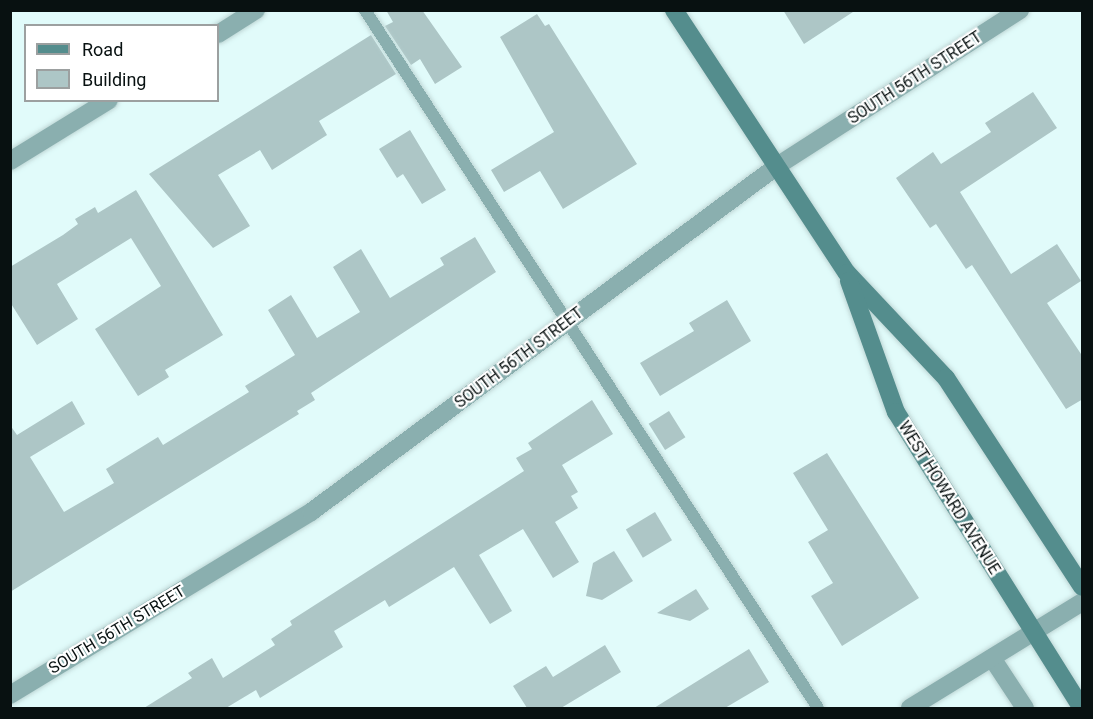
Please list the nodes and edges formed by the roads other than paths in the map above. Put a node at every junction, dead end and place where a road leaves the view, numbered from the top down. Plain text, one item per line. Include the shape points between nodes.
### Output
1 (256, 10) edge
2 (365, 10) edge
3 (674, 10) edge
4 (1020, 10) edge
5 (219, 33) edge
6 (106, 102) edge
7 (10, 161) edge
8 (777, 166) junction
9 (847, 273) junction
10 (566, 323) junction
11 (1083, 587) edge
12 (1083, 602) edge
13 (1033, 633) junction
14 (992, 658) junction
15 (10, 695) edge
16 (818, 708) edge
17 (910, 708) edge
18 (1025, 708) edge
19 (1083, 708) edge

1 - 5 street
2 - 10 lane
3 - 8 street, WEST HOWARD AVENUE
4 - 8 street, SOUTH 56TH STREET
6 - 7 street
8 - 9 street, WEST HOWARD AVENUE
8 - 10 street, SOUTH 56TH STREET
9 - 11 street, WEST HOWARD AVENUE via 946,378
9 - 13 street, WEST HOWARD AVENUE via 896,412
10 - 15 street, SOUTH 56TH STREET via 311,512
10 - 16 lane
12 - 13 street
13 - 14 street
13 - 19 street, WEST HOWARD AVENUE
14 - 17 street
14 - 18 street

